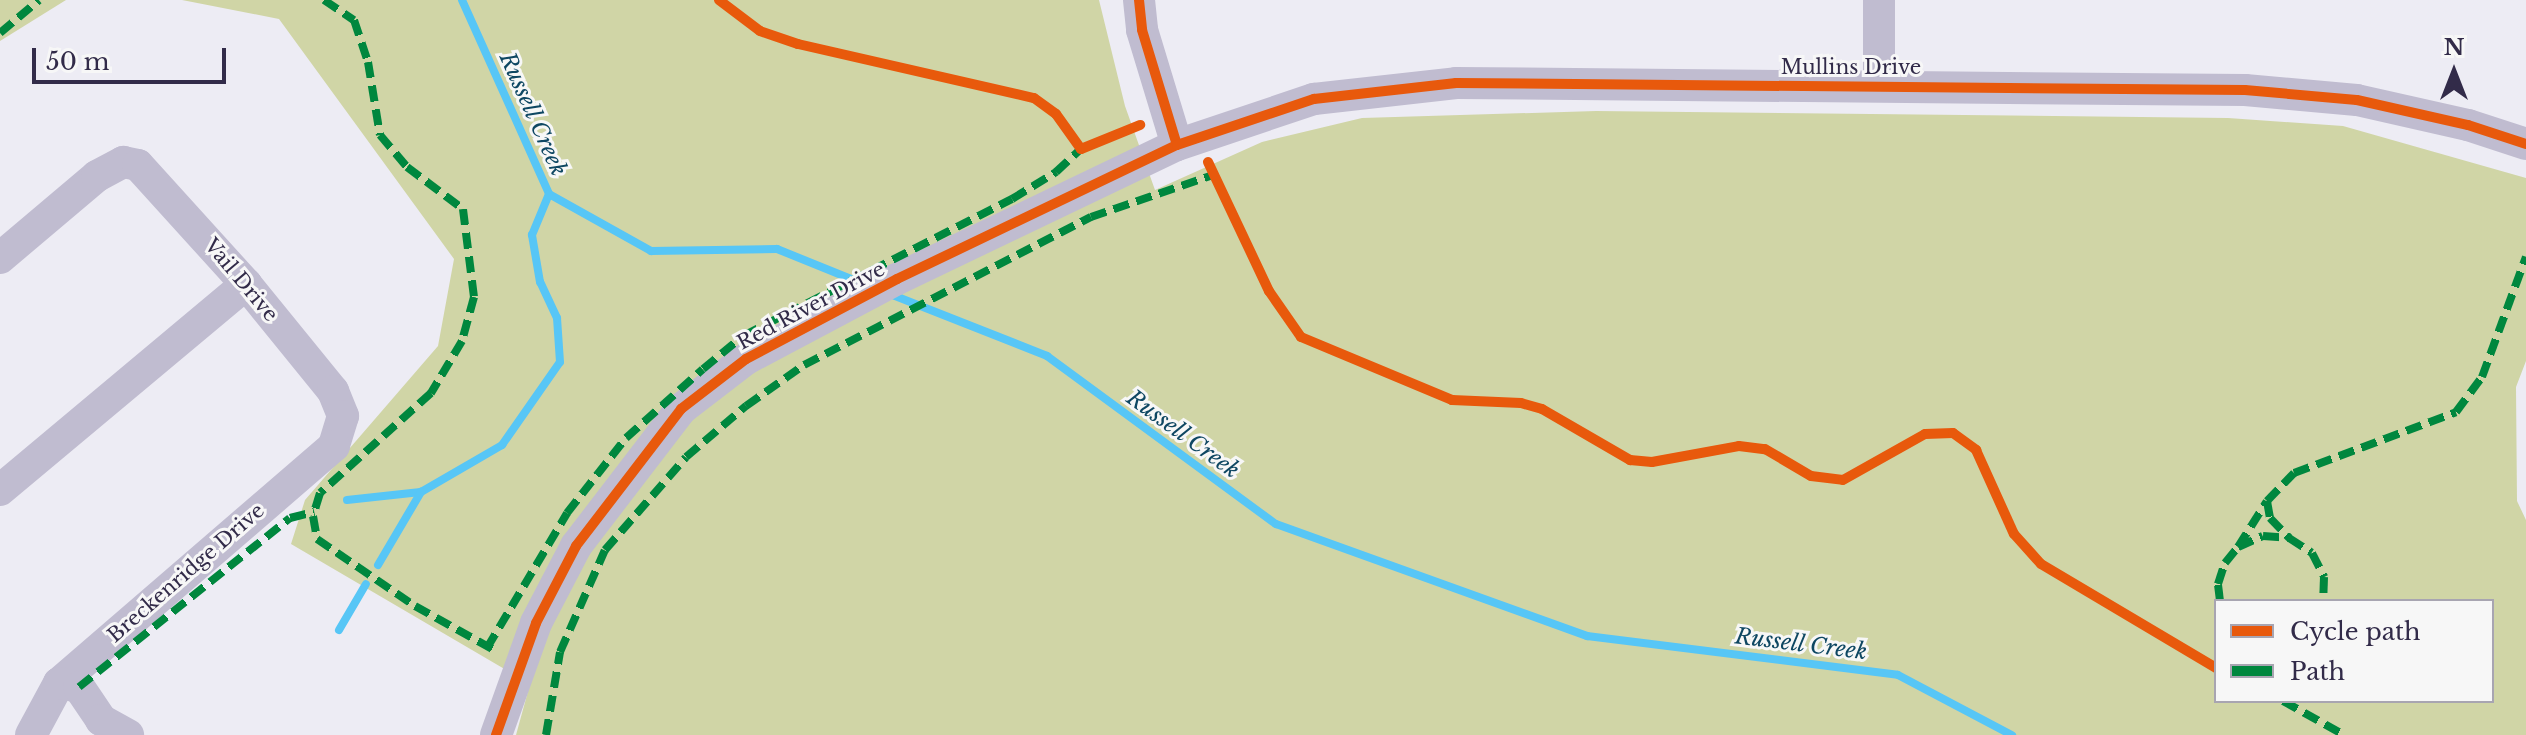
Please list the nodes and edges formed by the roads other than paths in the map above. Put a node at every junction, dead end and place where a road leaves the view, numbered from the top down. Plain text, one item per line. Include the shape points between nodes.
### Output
1 (1139, 0) edge
2 (1879, 0) edge
3 (1879, 85) junction
4 (2526, 144) edge
5 (1177, 145) junction
6 (0, 258) edge
7 (246, 284) junction
8 (343, 416) joint
9 (0, 490) edge
10 (59, 683) junction
11 (31, 735) edge
12 (128, 735) edge
13 (496, 735) edge

1 - 5 street via 1142,30
2 - 3 street
3 - 4 street, Mullins Drive via 2245,90 2329,98 2468,125
3 - 5 street, Mullins Drive via 1456,83 1314,99
5 - 13 street, Red River Drive via 763,350 681,409 576,546 536,623
6 - 7 street, Vail Drive via 97,176 123,162 153,176
7 - 8 street, Vail Drive via 333,391
7 - 9 street
8 - 10 street, Breckenridge Drive via 334,446
10 - 11 street, Breckenridge Drive
10 - 12 street via 79,687 101,720

